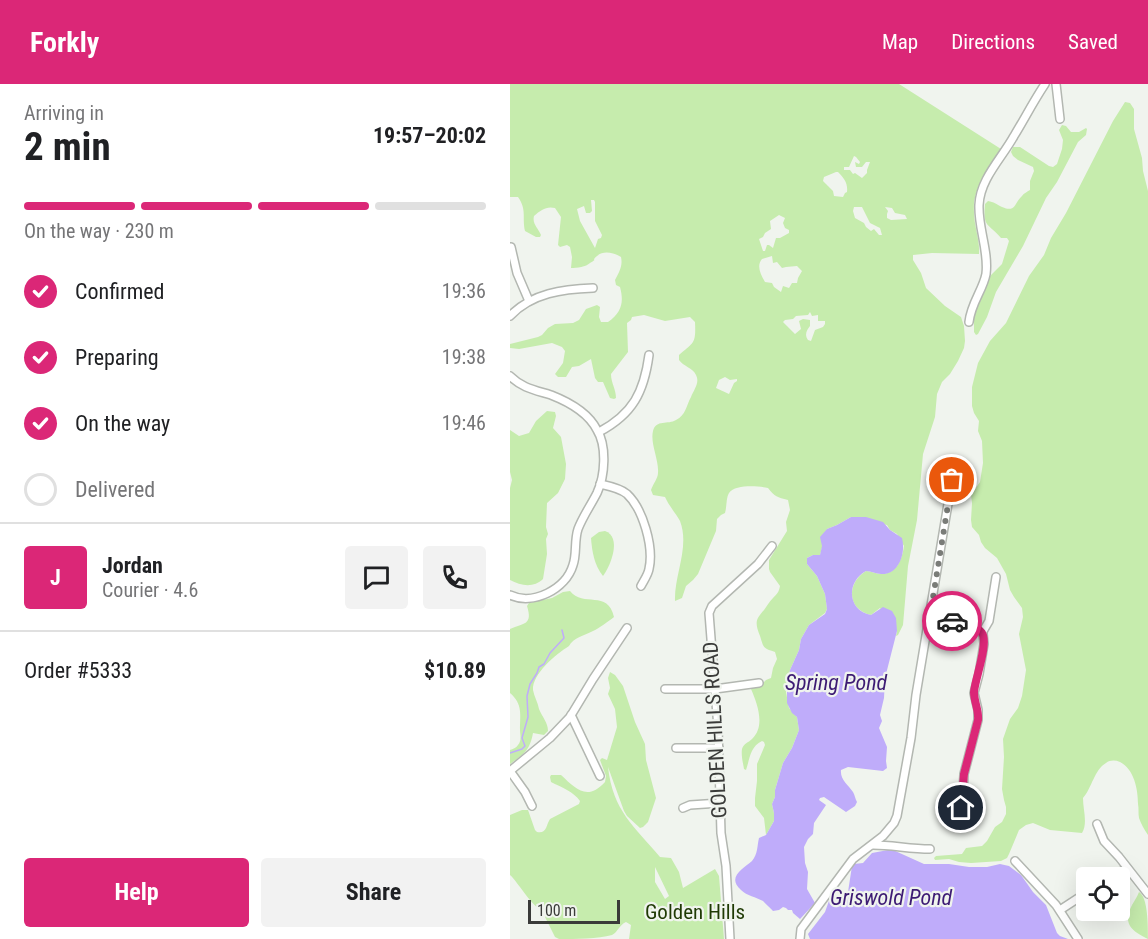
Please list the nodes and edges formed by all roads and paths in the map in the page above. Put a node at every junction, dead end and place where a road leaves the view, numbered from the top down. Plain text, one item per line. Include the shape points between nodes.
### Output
1 (1045, 84) edge
2 (1056, 84) edge
3 (1060, 119) dead end
4 (511, 247) edge
5 (593, 288) dead end
6 (529, 301) junction
7 (510, 316) edge
8 (969, 322) dead end
9 (649, 355) dead end
10 (510, 376) edge
11 (599, 432) junction
12 (952, 480) dead end
13 (600, 484) junction
14 (772, 546) dead end
15 (996, 577) dead end
16 (641, 586) dead end
17 (510, 595) edge
18 (930, 616) junction
19 (627, 628) dead end
20 (982, 633) junction
21 (759, 683) dead end
22 (664, 689) dead end
23 (715, 689) junction
24 (571, 715) junction
25 (676, 748) dead end
26 (719, 748) junction
27 (510, 771) edge
28 (600, 776) dead end
29 (720, 803) junction
30 (532, 806) dead end
31 (683, 808) dead end
32 (959, 822) dead end
33 (1097, 824) dead end
34 (873, 845) junction
35 (930, 849) dead end
36 (1015, 861) dead end
37 (1126, 867) edge
38 (1130, 872) edge
39 (1148, 894) edge
40 (1076, 900) edge
41 (1060, 910) junction
42 (730, 939) edge
43 (800, 939) edge
44 (1078, 939) edge

1 - 8 street via 981,191 979,208 986,274
2 - 3 street
4 - 6 street
5 - 6 street via 559,291
6 - 7 street
9 - 11 street via 636,400 618,421
10 - 11 street via 527,388 576,408
11 - 13 street via 603,456
12 - 18 street
13 - 16 street via 627,495 641,518 650,561
13 - 17 street via 577,531 574,561 566,579 539,596 522,599
14 - 23 street, GOLDEN HILLS ROAD via 710,609
15 - 20 street via 989,621
18 - 20 street via 967,624
18 - 34 street via 899,811 891,828
19 - 24 street
20 - 32 street via 984,644 974,693 978,720 964,774
21 - 23 street
22 - 23 street
23 - 26 street, GOLDEN HILLS ROAD
24 - 27 street
24 - 28 street
25 - 26 street
26 - 29 street, GOLDEN HILLS ROAD
27 - 30 street
29 - 31 street
29 - 42 street, GOLDEN HILLS ROAD
33 - 37 street via 1104,841
34 - 35 street
34 - 43 street via 853,859 801,929
36 - 41 street
38 - 39 street
40 - 41 street
41 - 44 street

